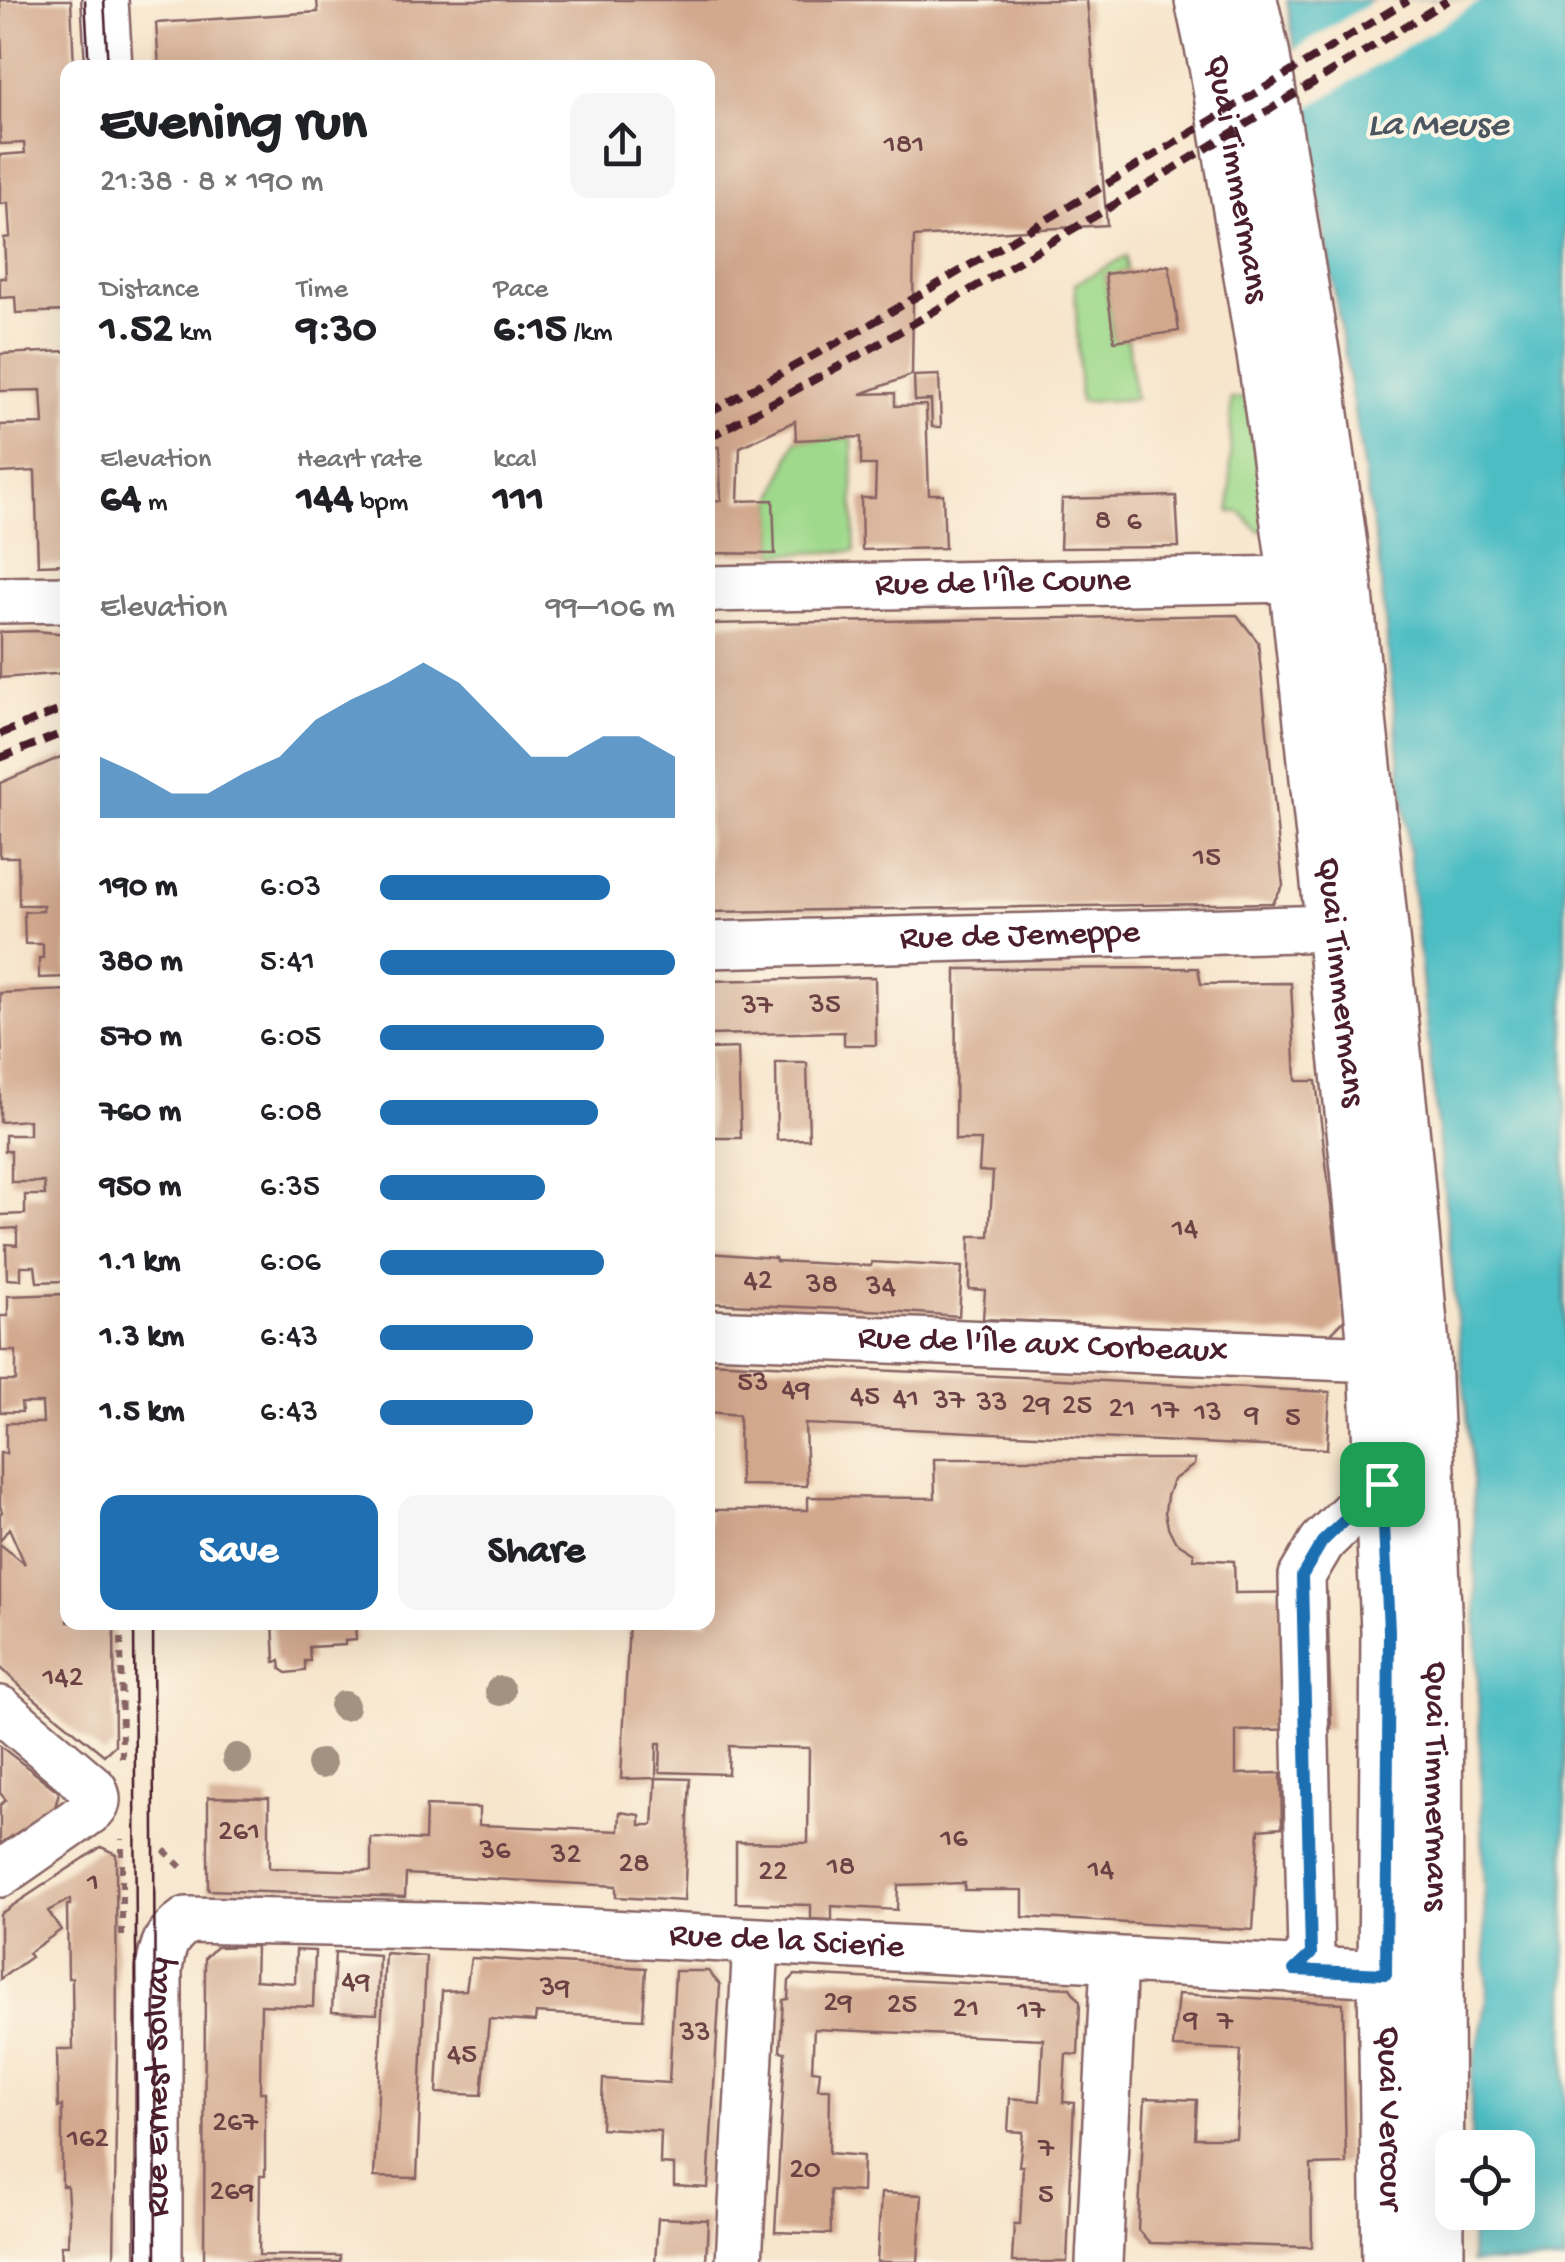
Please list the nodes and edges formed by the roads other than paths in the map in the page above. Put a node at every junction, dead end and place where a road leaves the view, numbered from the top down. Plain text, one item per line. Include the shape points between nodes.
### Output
1 (105, 0) edge
2 (1202, 0) edge
3 (1249, 0) edge
4 (109, 60) edge
5 (1297, 579) junction
6 (715, 588) edge
7 (60, 599) edge
8 (0, 600) edge
9 (1334, 928) junction
10 (715, 945) edge
11 (715, 1333) edge
12 (1376, 1359) junction
13 (1382, 1484) junction
14 (0, 1710) edge
15 (0, 1874) edge
16 (187, 1920) joint
17 (756, 1942) junction
18 (1114, 1961) junction
19 (1410, 1969) junction
20 (1294, 1970) junction
21 (159, 2262) edge
22 (739, 2262) edge
23 (1098, 2262) edge
24 (1390, 2262) edge
25 (1436, 2262) edge

1 - 4 street
2 - 5 main road, Quai Timmermans
3 - 19 main road, Quai Timmermans via 1319,400 1342,576 1422,1358 1434,1632
5 - 6 street, Rue de l'Île Coune
5 - 9 main road, Quai Timmermans
7 - 8 street
9 - 10 street, Rue de Jemeppe
9 - 12 main road, Quai Timmermans
11 - 12 street, Rue de l'Île aux Corbeaux
12 - 13 main road, Quai Timmermans
13 - 19 main road, Quai Timmermans
13 - 20 street via 1322,1542 1302,1576 1311,1954
14 - 15 street via 97,1796 89,1812
16 - 17 street, Rue de la Scierie via 477,1926
16 - 21 street, Rue Ernest Solvay via 163,1946 159,1970
17 - 18 street, Rue de la Scierie
17 - 22 street
18 - 20 street, Rue de la Scierie
18 - 23 street
19 - 20 street, Rue de la Scierie
19 - 24 main road, Quai Vercour
19 - 25 main road, Quai Vercour

